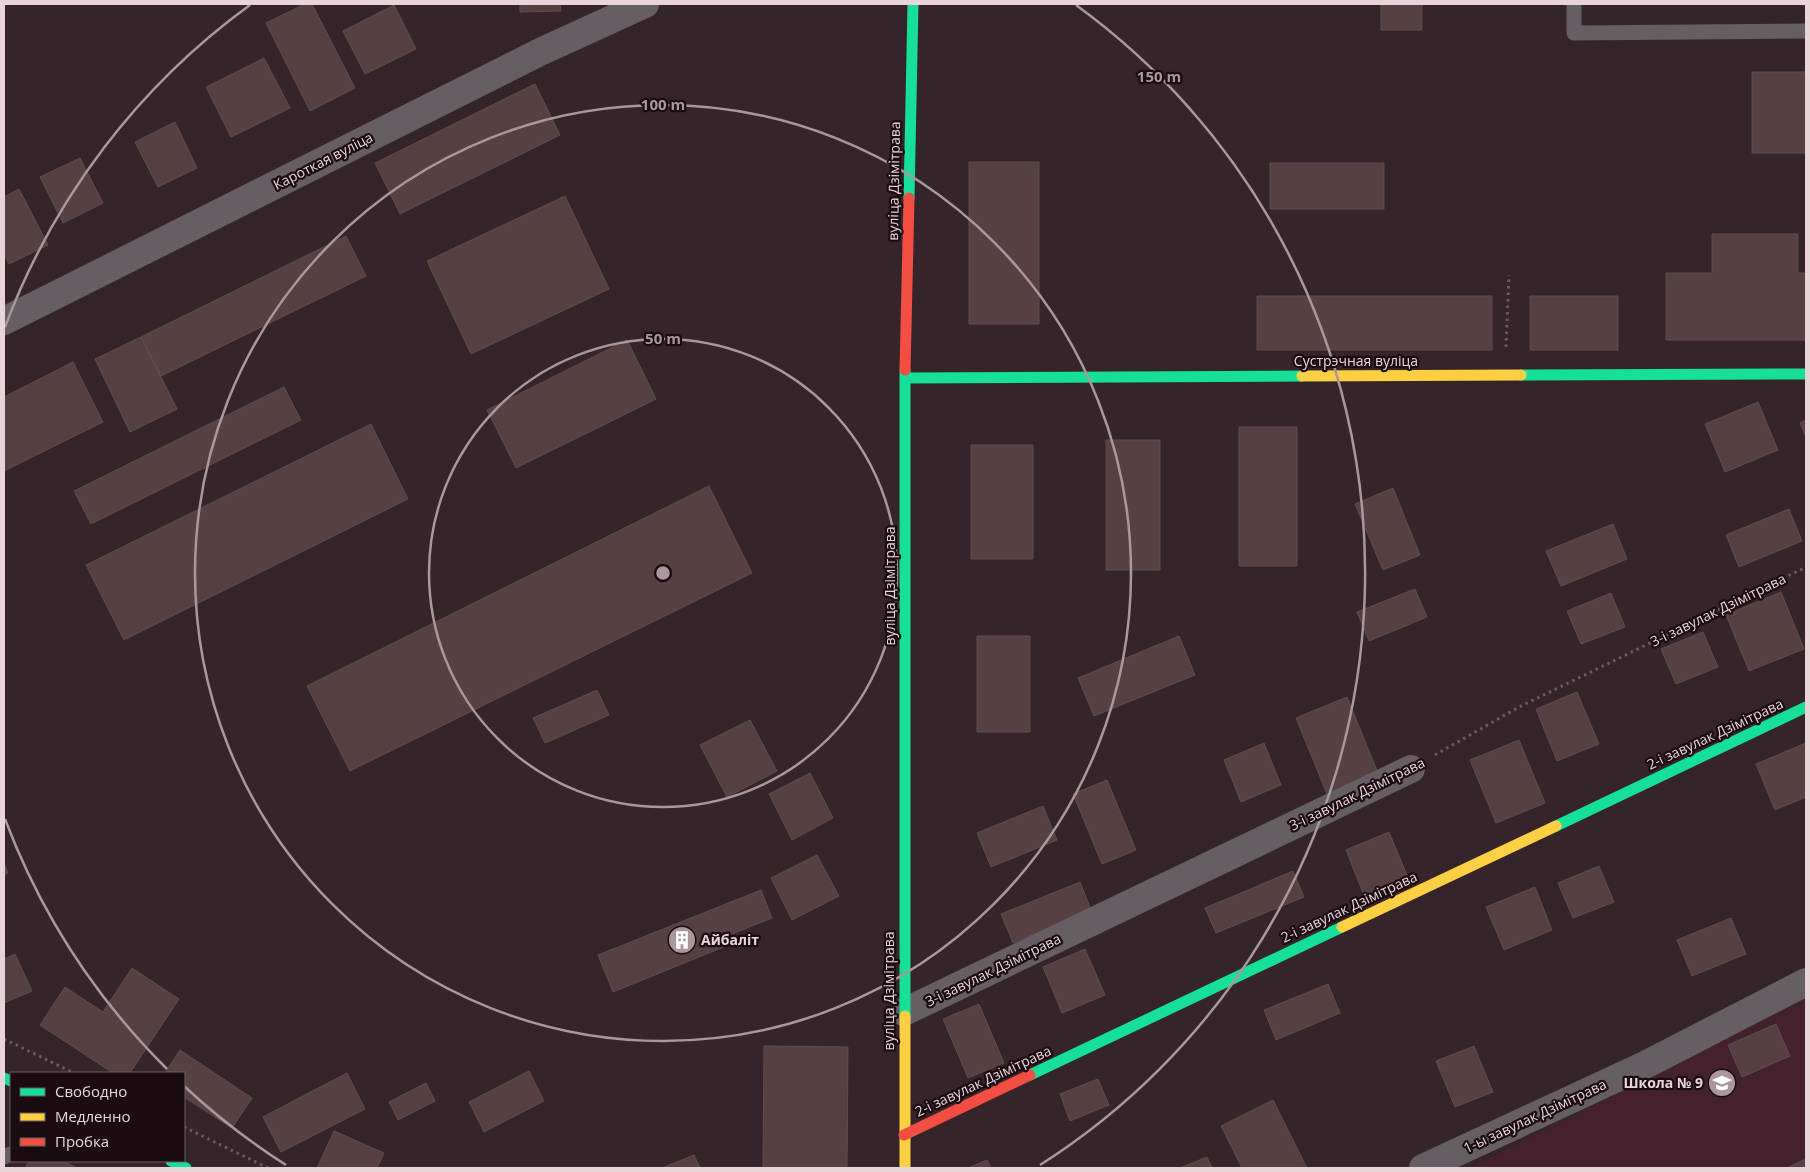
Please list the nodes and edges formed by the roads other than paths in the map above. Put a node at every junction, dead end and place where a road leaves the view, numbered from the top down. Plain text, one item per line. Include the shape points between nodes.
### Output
1 (645, 4) edge
2 (913, 4) edge
3 (1574, 4) edge
4 (1806, 31) edge
5 (4, 322) edge
6 (1806, 374) edge
7 (906, 378) junction
8 (1806, 707) edge
9 (1411, 769) road end
10 (1806, 982) edge
11 (904, 1012) junction
12 (904, 1135) junction
13 (173, 1162) edge
14 (186, 1168) edge
15 (904, 1168) edge
16 (1423, 1168) edge

1 - 5 street, Кароткая вуліца via 540,52
2 - 7 street, вуліца Дзімітрава
3 - 4 lane via 1574,33
6 - 7 street, Сустрэчная вуліца
7 - 11 street, вуліца Дзімітрава
8 - 12 street, 2-і завулак Дзімітрава
9 - 11 street, 3-і завулак Дзімітрава
10 - 16 street, 1-ы завулак Дзімітрава via 1646,1065
11 - 12 street, вуліца Дзімітрава
12 - 15 street, вуліца Дзімітрава
13 - 14 street

